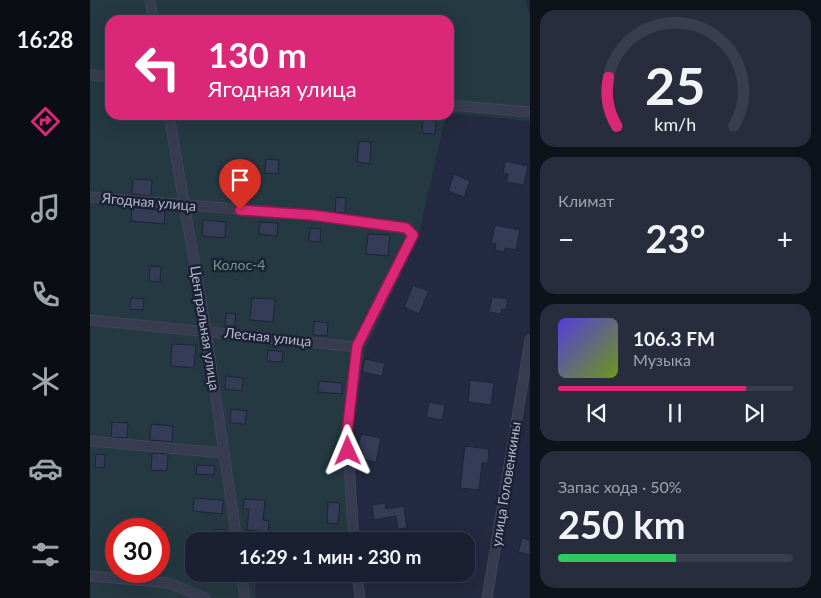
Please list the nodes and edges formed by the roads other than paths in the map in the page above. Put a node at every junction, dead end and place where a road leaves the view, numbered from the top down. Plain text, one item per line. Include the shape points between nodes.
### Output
1 (150, 0) edge
2 (152, 15) edge
3 (90, 75) edge
4 (105, 76) edge
5 (454, 105) edge
6 (530, 112) edge
7 (170, 120) edge
8 (90, 197) edge
9 (185, 206) junction
10 (90, 320) edge
11 (206, 330) junction
12 (530, 340) edge
13 (357, 346) junction
14 (90, 441) edge
15 (223, 453) junction
16 (235, 532) edge
17 (353, 532) edge
18 (90, 576) edge
19 (242, 582) edge
20 (358, 582) edge
21 (205, 598) edge
22 (245, 598) edge
23 (360, 598) edge
24 (487, 598) edge

1 - 2 street
3 - 4 street
5 - 6 street
7 - 9 street, Центральная улица
8 - 9 street, Ягодная улица
9 - 11 street, Центральная улица
9 - 13 street, Ягодная улица via 312,215 406,228 413,235
10 - 11 street, Лесная улица
11 - 13 street, Лесная улица
11 - 15 street, Центральная улица
12 - 24 street, улица Головенкины
13 - 17 street via 347,433
14 - 15 street
15 - 16 street, Центральная улица
18 - 21 street via 169,583
19 - 22 street
20 - 23 street

